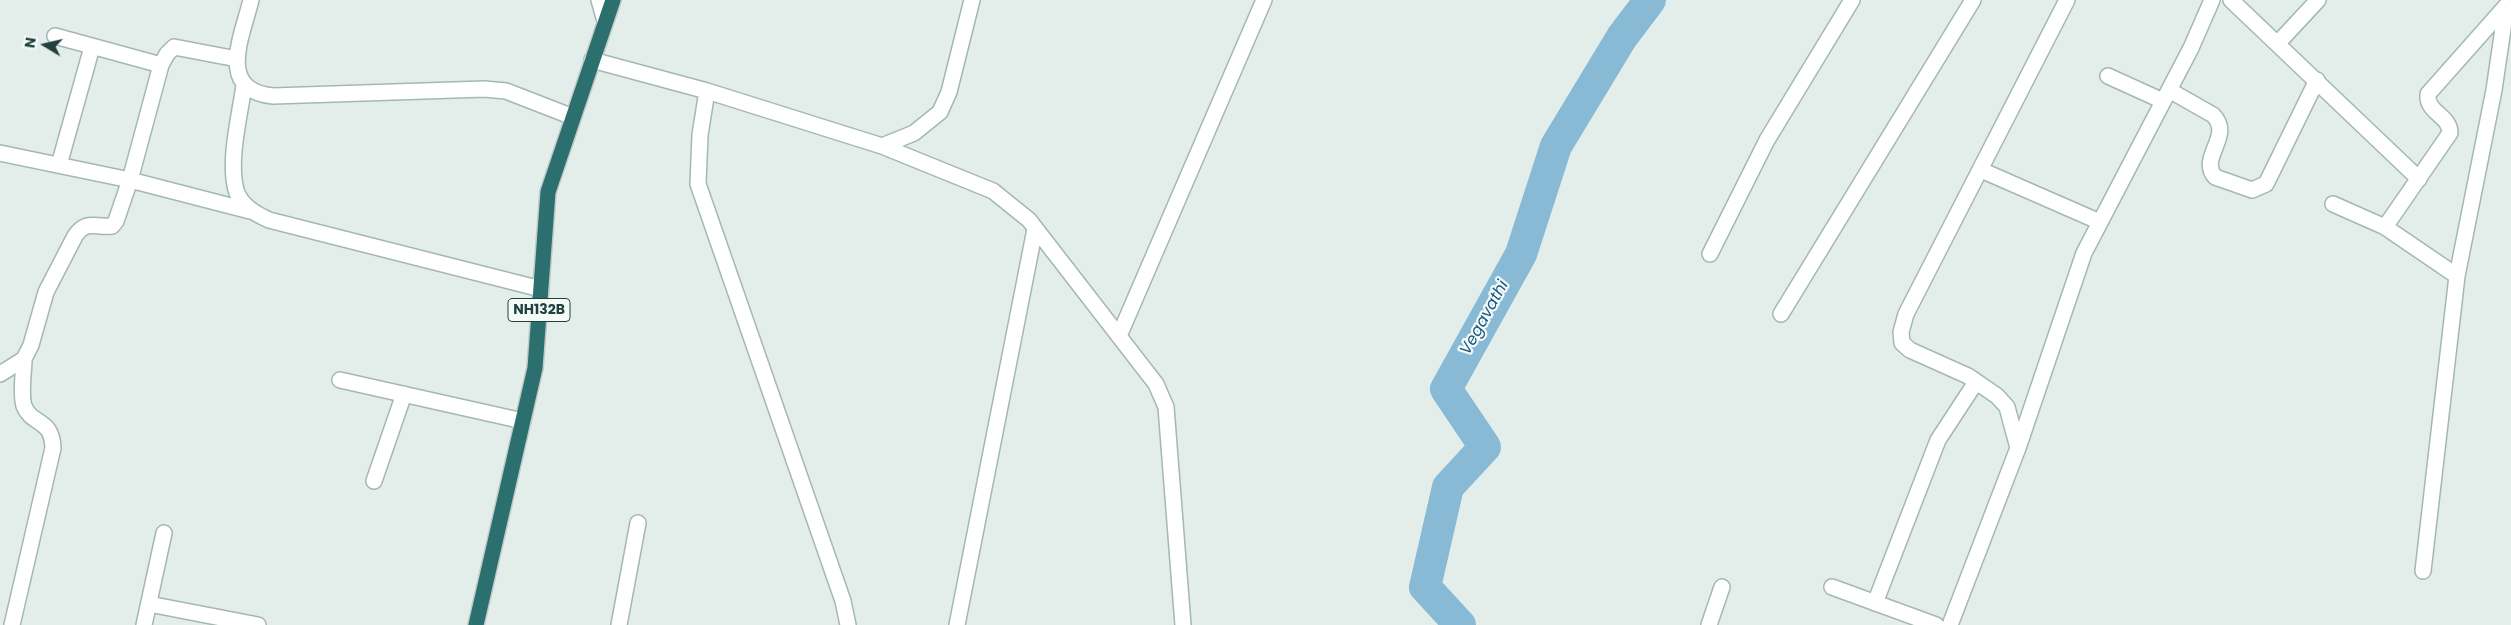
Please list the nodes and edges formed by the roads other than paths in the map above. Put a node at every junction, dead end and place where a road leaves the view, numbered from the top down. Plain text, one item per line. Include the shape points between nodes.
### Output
1 (251, 0) edge
2 (599, 0) edge
3 (613, 0) edge
4 (972, 0) edge
5 (1264, 0) edge
6 (1852, 0) edge
7 (1973, 0) edge
8 (2067, 0) edge
9 (2212, 0) edge
10 (2231, 0) edge
11 (2318, 0) edge
12 (2507, 4) edge
13 (605, 21) junction
14 (55, 36) dead end
15 (2278, 43) junction
16 (92, 46) junction
17 (236, 59) junction
18 (592, 60) junction
19 (161, 65) junction
20 (2108, 76) dead end
21 (2317, 80) junction
22 (244, 85) junction
23 (707, 91) junction
24 (2166, 95) junction
25 (573, 117) junction
26 (882, 146) junction
27 (0, 152) edge
28 (59, 165) junction
29 (1981, 170) junction
30 (2420, 179) junction
31 (130, 180) junction
32 (2333, 204) dead end
33 (250, 211) junction
34 (2100, 222) junction
35 (2385, 227) junction
36 (1035, 229) junction
37 (1710, 254) dead end
38 (2456, 276) junction
39 (541, 289) junction
40 (1781, 314) dead end
41 (1119, 336) junction
42 (24, 359) junction
43 (0, 374) edge
44 (340, 380) dead end
45 (1976, 382) junction
46 (404, 394) junction
47 (523, 421) junction
48 (2018, 448) junction
49 (374, 481) dead end
50 (638, 523) dead end
51 (164, 533) dead end
52 (2423, 571) dead end
53 (1722, 587) dead end
54 (1832, 587) dead end
55 (1875, 603) junction
56 (149, 604) junction
57 (12, 625) edge
58 (144, 625) edge
59 (258, 625) edge
60 (476, 625) edge
61 (619, 625) edge
62 (848, 625) edge
63 (957, 625) edge
64 (1183, 625) edge
65 (1710, 625) edge
66 (1936, 625) edge
67 (1950, 625) edge

1 - 17 street
2 - 13 street
3 - 13 highway, NH132B
4 - 26 street via 949,92 940,112 914,133
5 - 41 street
6 - 37 street via 1777,122
7 - 40 street
8 - 29 street
9 - 24 street
10 - 15 street
11 - 15 street
12 - 30 street via 2428,94 2431,108 2447,121 2450,133
12 - 38 street via 2494,90
13 - 18 highway, NH132B
14 - 16 street
15 - 21 street
16 - 19 street
16 - 28 street
17 - 19 street via 174,47
17 - 22 street
18 - 23 street
18 - 25 highway, NH132B
19 - 31 street
20 - 24 street
21 - 24 street via 2266,184 2252,190 2242,189 2211,172 2209,164 2221,128 2213,115
21 - 30 street
22 - 25 street via 257,94 273,96 506,91
22 - 33 street via 233,167 238,194
23 - 26 street
23 - 62 street via 700,135 698,184 843,601
24 - 34 street
25 - 39 highway, NH132B via 548,192
26 - 36 street via 993,191
27 - 28 street
28 - 31 street
29 - 34 street
29 - 45 street via 1906,314 1901,332 1902,343 1910,350
30 - 35 street
31 - 33 street
31 - 42 street via 112,226 88,224 75,236 46,292
32 - 35 street
33 - 39 street via 269,220
34 - 48 street via 2084,253
35 - 38 street
36 - 41 street
36 - 63 street
38 - 52 street
39 - 47 highway, NH132B via 535,368
41 - 64 street via 1156,384 1166,407
42 - 43 street
42 - 57 street via 24,405 30,415 53,435 53,448
44 - 46 street
45 - 48 street via 2008,407
45 - 55 street via 1938,440
46 - 47 street
46 - 49 street
47 - 60 highway, NH132B
48 - 67 street
50 - 61 street
51 - 56 street
53 - 65 street
54 - 55 street
55 - 66 street
56 - 58 street
56 - 59 street

